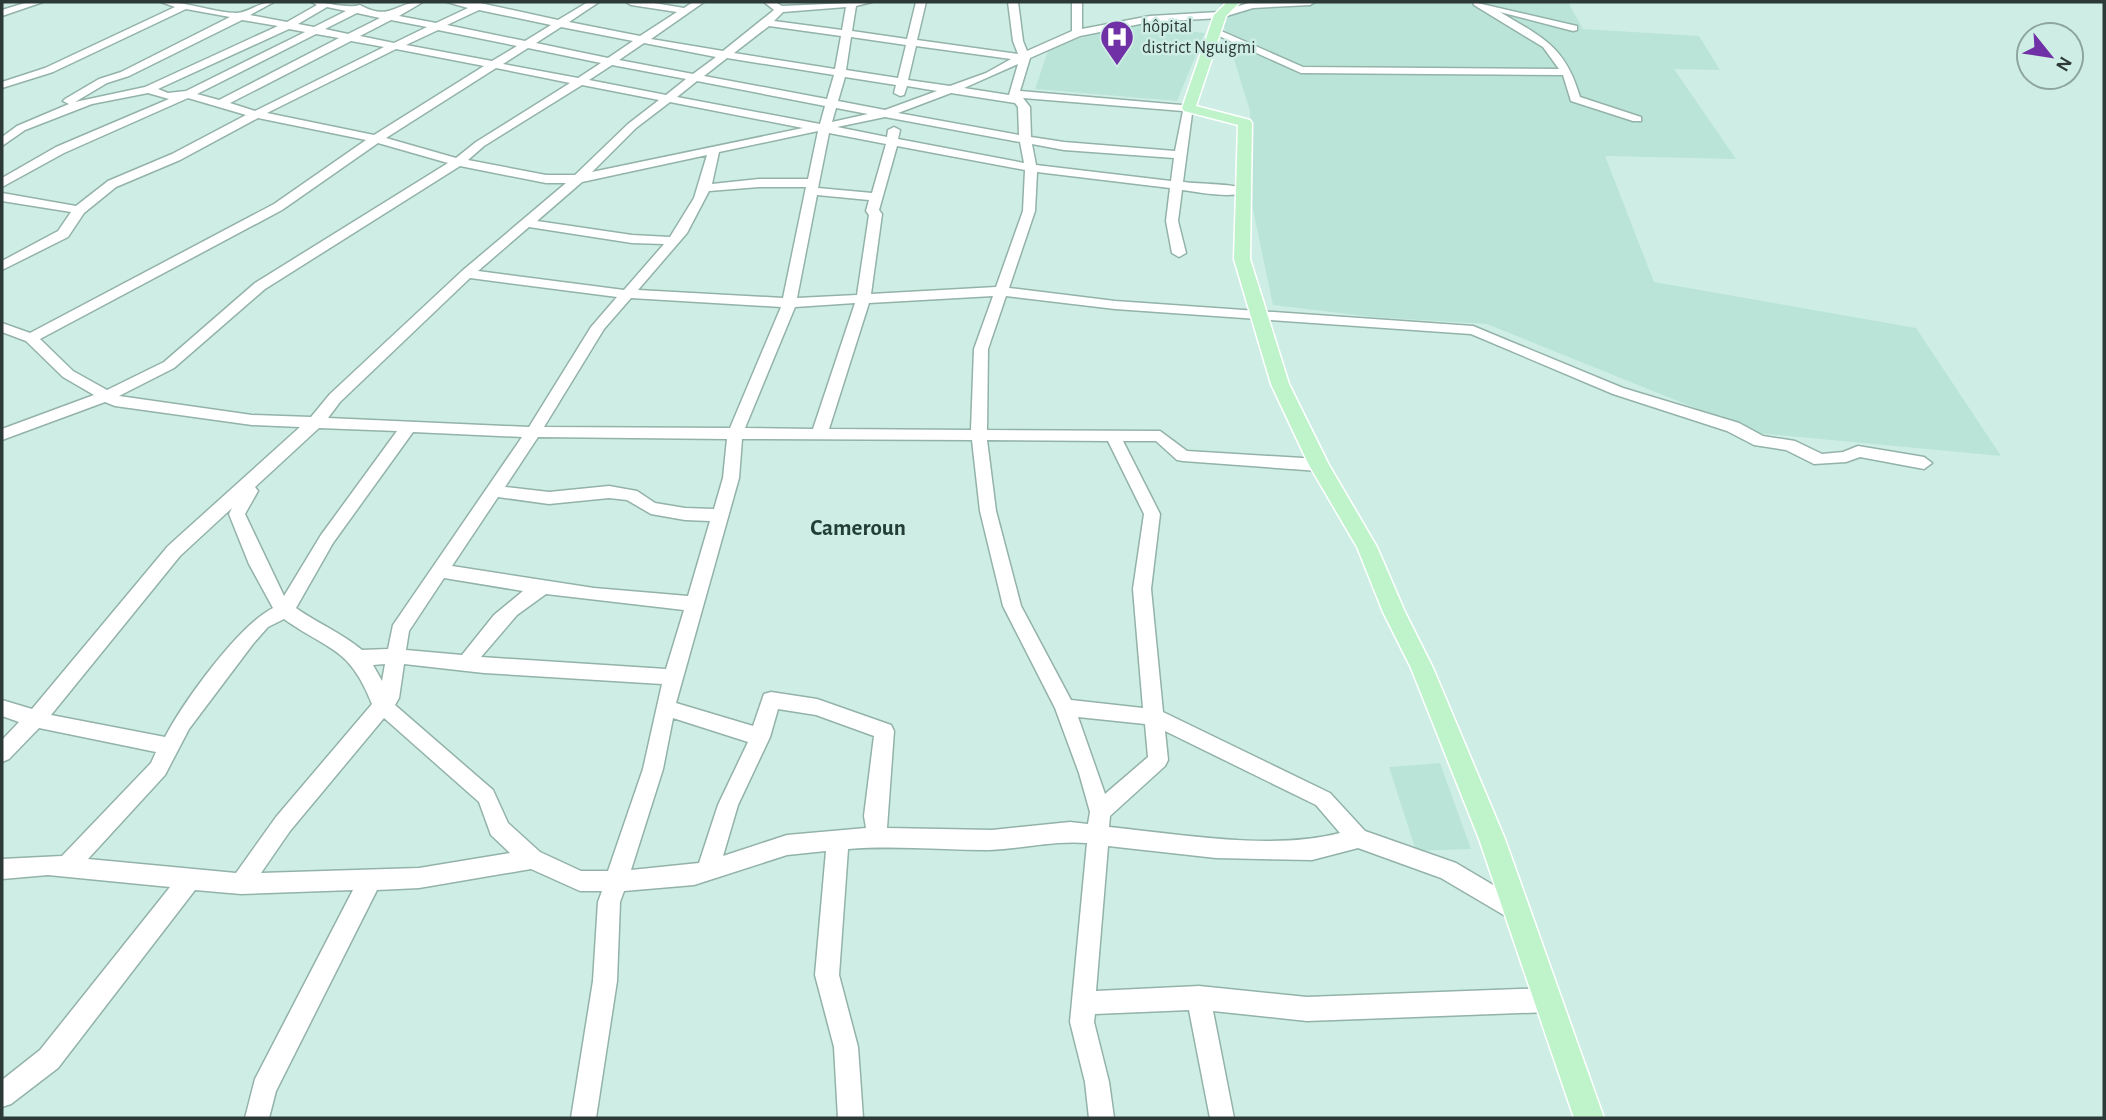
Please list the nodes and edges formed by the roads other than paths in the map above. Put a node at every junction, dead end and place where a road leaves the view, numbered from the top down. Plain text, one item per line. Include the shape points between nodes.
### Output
1 (38, 2) edge
2 (166, 2) edge
3 (269, 2) edge
4 (324, 2) edge
5 (372, 2) edge
6 (418, 2) edge
7 (452, 2) edge
8 (490, 2) edge
9 (594, 2) edge
10 (631, 2) edge
11 (699, 2) edge
12 (857, 2) edge
13 (920, 2) edge
14 (1013, 2) edge
15 (1077, 2) edge
16 (1234, 2) edge
17 (1310, 2) edge
18 (1467, 2) edge
19 (1477, 3) edge
20 (188, 4) edge
21 (774, 5) edge
22 (478, 7) junction
23 (356, 10) junction
24 (686, 11) junction
25 (2, 13) edge
26 (1220, 15) junction
27 (241, 16) junction
28 (391, 17) junction
29 (560, 23) junction
30 (767, 23) junction
31 (289, 25) junction
32 (436, 26) junction
33 (1573, 29) dead end
34 (317, 30) junction
35 (1215, 32) junction
36 (1077, 33) junction
37 (846, 34) junction
38 (353, 37) junction
39 (644, 40) junction
40 (911, 42) junction
41 (527, 43) junction
42 (395, 45) junction
43 (725, 54) junction
44 (1025, 58) junction
45 (610, 61) junction
46 (492, 65) junction
47 (1567, 72) junction
48 (838, 73) junction
49 (695, 77) junction
50 (579, 82) junction
51 (901, 82) junction
52 (2, 85) edge
53 (951, 88) junction
54 (148, 90) junction
55 (186, 94) junction
56 (1016, 97) junction
57 (667, 99) junction
58 (832, 103) junction
59 (218, 105) junction
60 (1189, 108) junction
61 (895, 112) junction
62 (253, 114) junction
63 (1637, 119) dead end
64 (21, 128) junction
65 (824, 128) junction
66 (376, 139) junction
67 (892, 140) junction
68 (1025, 140) junction
69 (2, 142) edge
70 (714, 150) junction
71 (1180, 155) junction
72 (458, 162) junction
73 (1031, 168) junction
74 (578, 179) junction
75 (2, 183) edge
76 (1177, 185) junction
77 (813, 187) junction
78 (707, 188) junction
79 (1243, 190) junction
80 (2, 197) edge
81 (876, 197) junction
82 (79, 210) junction
83 (525, 222) junction
84 (674, 241) junction
85 (1179, 253) dead end
86 (2, 266) edge
87 (467, 274) junction
88 (1000, 291) junction
89 (626, 294) junction
90 (864, 297) junction
91 (790, 303) junction
92 (1261, 315) junction
93 (2, 327) edge
94 (31, 338) junction
95 (107, 396) junction
96 (317, 421) junction
97 (409, 426) junction
98 (533, 432) junction
99 (735, 434) junction
100 (2, 435) edge
101 (819, 435) junction
102 (979, 436) junction
103 (1113, 436) junction
104 (1924, 463) dead end
105 (1319, 465) junction
106 (259, 476) junction
107 (494, 491) junction
108 (720, 515) junction
109 (440, 571) junction
110 (544, 587) junction
111 (694, 604) junction
112 (285, 610) junction
113 (396, 656) junction
114 (358, 658) junction
115 (467, 663) junction
116 (674, 677) junction
117 (383, 706) junction
118 (2, 708) edge
119 (666, 708) junction
120 (1065, 708) junction
121 (1155, 717) junction
122 (34, 720) junction
123 (760, 737) junction
124 (170, 746) junction
125 (2, 753) edge
126 (1099, 823) junction
127 (877, 837) junction
128 (1358, 838) junction
129 (838, 841) junction
130 (532, 859) junction
131 (65, 867) junction
132 (2, 869) edge
133 (708, 870) junction
134 (188, 881) junction
135 (615, 881) junction
136 (369, 882) junction
137 (240, 884) junction
138 (1519, 913) junction
139 (1199, 998) junction
140 (1549, 1000) junction
141 (1083, 1003) junction
142 (2, 1095) edge
143 (257, 1118) edge
144 (583, 1118) edge
145 (850, 1118) edge
146 (1101, 1118) edge
147 (1222, 1118) edge
148 (1589, 1118) edge

1 - 25 street
2 - 20 street
3 - 27 street
4 - 23 street
4 - 31 street
5 - 23 street
6 - 28 street
7 - 22 street
8 - 22 street
9 - 29 street
10 - 24 street
11 - 24 street
12 - 21 street
12 - 37 street
13 - 40 street
14 - 44 street
15 - 36 street
16 - 26 main road
17 - 26 street via 1252,5
18 - 19 street
19 - 33 street
19 - 47 street via 1547,45
20 - 27 street
20 - 52 street via 49,70
21 - 30 street
22 - 29 street
22 - 32 street
23 - 28 street
23 - 34 street
24 - 39 street
26 - 35 main road
26 - 36 street via 1149,14
27 - 31 street
27 - 64 street via 80,93
28 - 32 street
28 - 38 street
29 - 39 street
29 - 41 street
30 - 37 street
30 - 43 street
31 - 34 street
31 - 54 street
32 - 41 street
32 - 42 street
34 - 38 street
34 - 55 street
35 - 47 street via 1301,70
35 - 60 main road
36 - 44 street
37 - 40 street
37 - 48 street
38 - 42 street
38 - 59 street
39 - 43 street
39 - 45 street
40 - 44 street
40 - 51 street
41 - 45 street
41 - 46 street
42 - 46 street
42 - 62 street
43 - 48 street
43 - 49 street
44 - 53 street
44 - 56 street
45 - 49 street
45 - 50 street
46 - 50 street
46 - 66 street
47 - 63 street via 1575,99
48 - 51 street
48 - 58 street
49 - 57 street
49 - 58 street
50 - 57 street
50 - 72 street
51 - 53 street
51 - 61 street
53 - 56 street
53 - 61 street
54 - 55 street via 168,96
54 - 64 street via 90,102
55 - 59 street
55 - 75 street via 60,150
56 - 60 street
56 - 68 street via 1024,107
57 - 65 street
57 - 74 street
58 - 61 street
58 - 65 street
59 - 62 street
60 - 71 street
60 - 79 main road via 1245,123
61 - 65 street
61 - 67 street
61 - 68 street
62 - 66 street
62 - 82 street via 176,157 113,184
64 - 69 street
65 - 67 street
65 - 70 street
65 - 77 street
66 - 72 street
66 - 94 street via 278,207
67 - 73 street
67 - 81 street
68 - 71 street
68 - 73 street
70 - 74 street
70 - 78 street
71 - 76 street
72 - 74 street via 546,179
72 - 95 street via 260,286 169,365
73 - 76 street
73 - 88 street via 1029,211
74 - 83 street
76 - 79 street
76 - 85 street via 1172,221
77 - 78 street via 760,183
77 - 81 street
77 - 91 street
78 - 84 street
79 - 92 main road via 1242,259
80 - 82 street
81 - 90 street
82 - 86 street via 63,234
83 - 84 street
83 - 87 street
84 - 89 street
87 - 89 street
87 - 96 street via 335,398
88 - 90 street
88 - 92 street
88 - 102 street via 981,349
89 - 91 street
89 - 98 street via 597,327
90 - 91 street
90 - 101 street
91 - 99 street
92 - 104 street via 1473,330 1619,391 1733,427 1760,441 1790,445 1820,460 1858,451
92 - 105 main road via 1280,383
93 - 94 street
94 - 95 street via 68,374
95 - 96 street via 115,401 240,418
95 - 100 street
96 - 97 street
96 - 106 street
97 - 98 street
97 - 112 street via 327,539
98 - 99 street
98 - 107 street
99 - 101 street
99 - 108 street via 731,478
101 - 102 street
102 - 103 street
102 - 120 street via 988,511 1012,606
103 - 105 street via 1160,436 1183,456
103 - 121 street via 1152,514 1142,589
105 - 138 main road via 1367,547 1422,668
106 - 112 street via 237,514 258,564
106 - 122 street via 174,551
107 - 108 street via 549,498 609,492 631,495 651,508
107 - 109 street
108 - 111 street
109 - 110 street
109 - 113 street via 400,630
110 - 111 street
110 - 115 street via 526,595
111 - 116 street
112 - 114 street
112 - 124 street via 262,622 246,639 182,723
113 - 114 street
113 - 115 street
113 - 117 street via 389,698
114 - 117 street
115 - 116 street
116 - 119 street
117 - 130 street via 486,796 498,828
117 - 137 street via 283,824
118 - 122 street
119 - 123 street
119 - 135 street via 653,769
120 - 121 street
120 - 126 street via 1089,773
121 - 126 street via 1158,760
121 - 128 street via 1323,799
122 - 124 street
122 - 125 street
123 - 127 street via 771,700 817,707 884,731
123 - 133 street via 728,805
124 - 131 street via 158,769
126 - 127 street via 1070,832 992,840
126 - 128 street via 1216,848 1312,850
126 - 141 street
127 - 129 street
128 - 138 street via 1448,870
129 - 133 street via 787,845
129 - 145 street via 827,975 846,1047
130 - 135 street via 580,881
130 - 136 street
131 - 132 street
131 - 134 street
133 - 135 street
134 - 137 street
134 - 142 street via 50,1059
135 - 144 street
136 - 137 street
136 - 143 street via 264,1088
138 - 140 main road
139 - 140 street via 1307,1009
139 - 141 street
139 - 147 street
140 - 148 main road
141 - 146 street via 1082,1023

